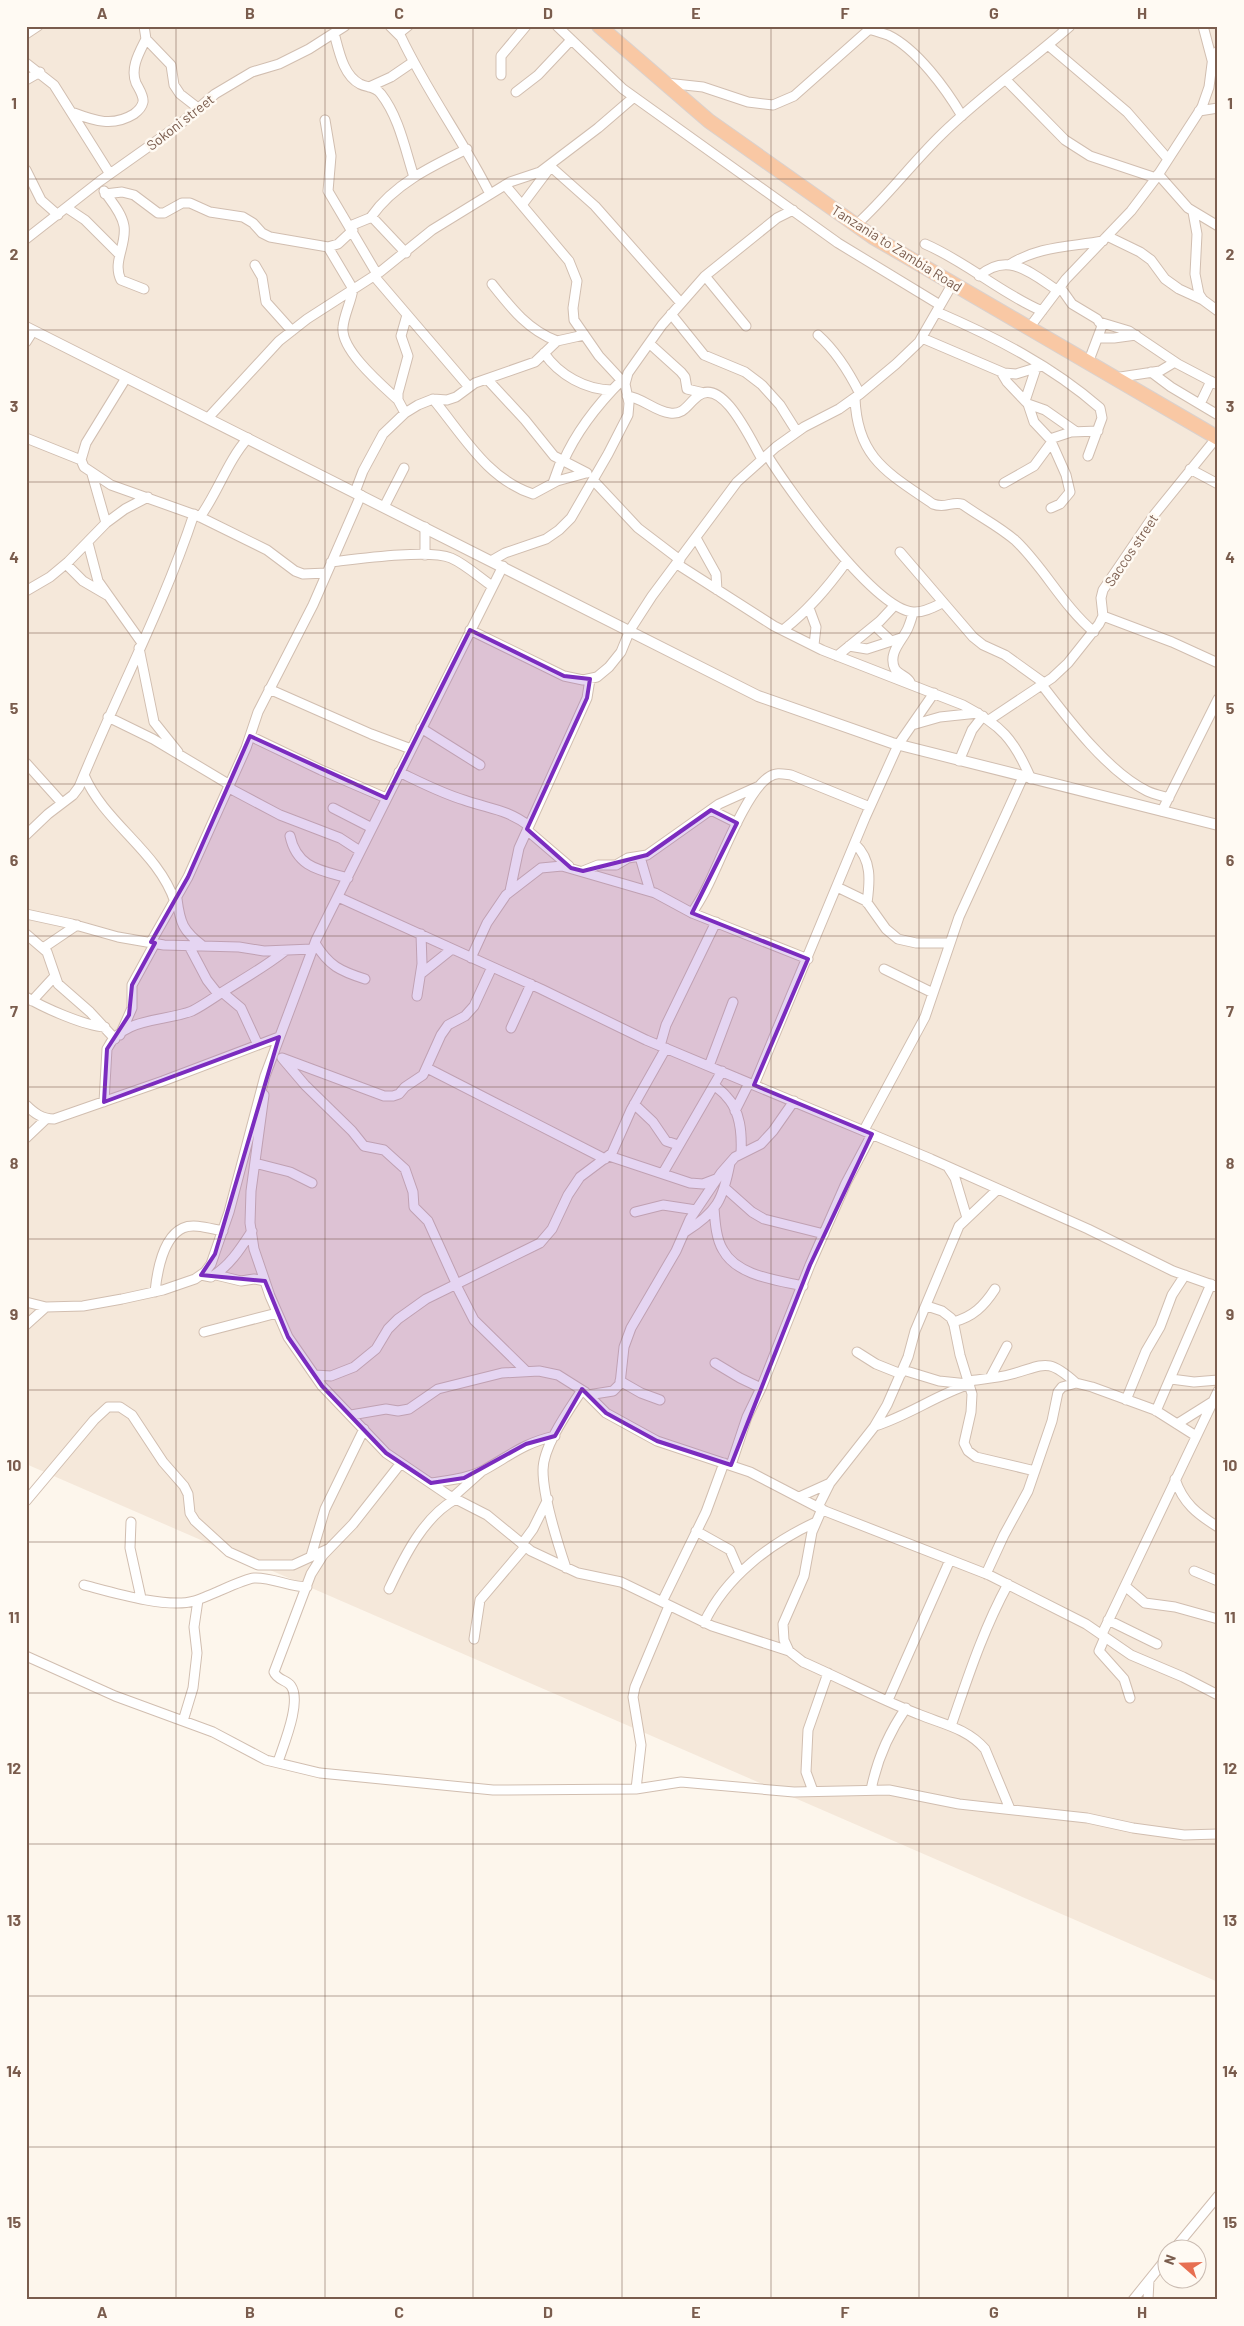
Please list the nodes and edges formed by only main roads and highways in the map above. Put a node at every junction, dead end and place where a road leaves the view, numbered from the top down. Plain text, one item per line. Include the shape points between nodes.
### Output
1 (599, 26) edge
2 (1218, 437) edge

1 - 2 highway, Tanzania to Zambia Road via 663,83 742,145 856,225

